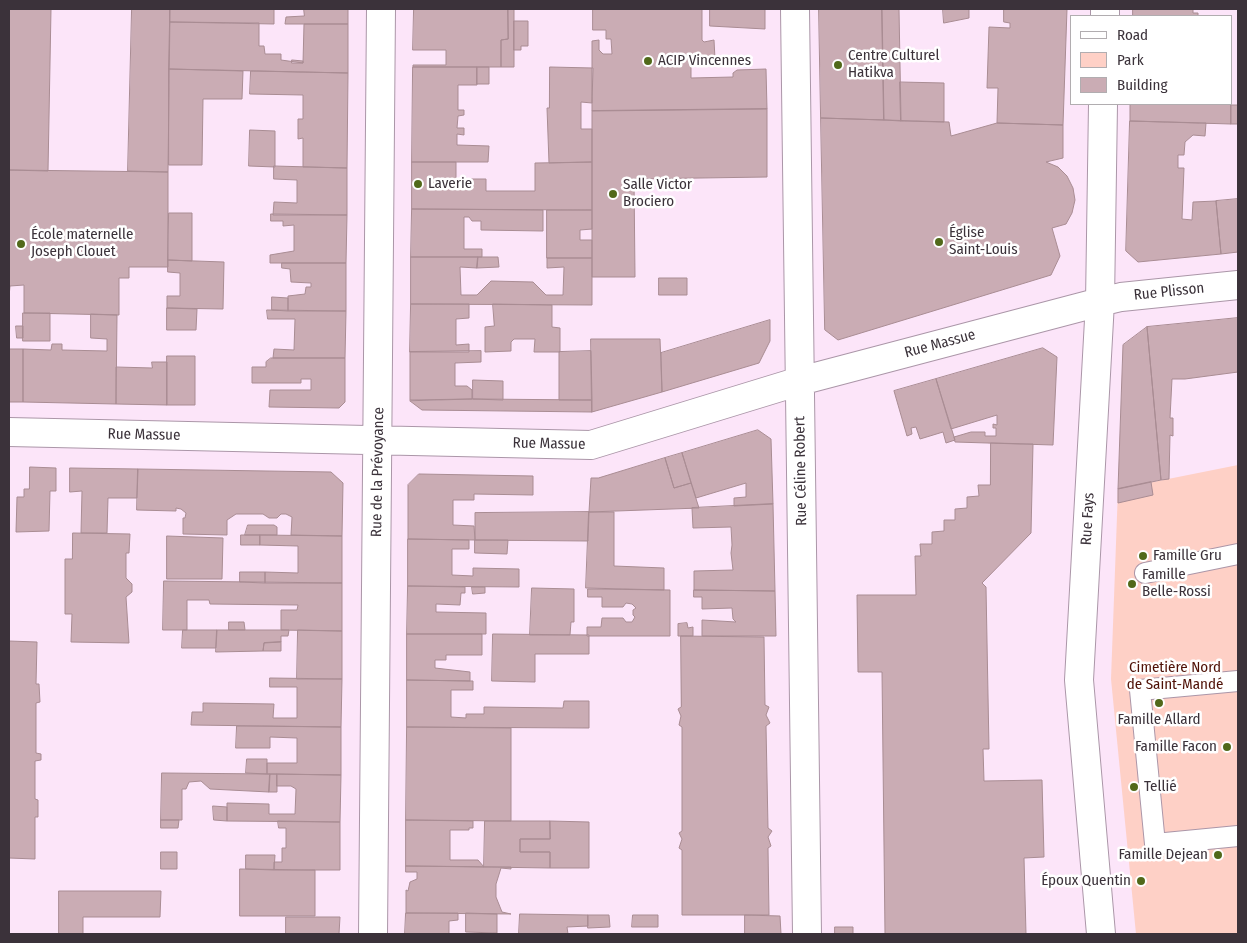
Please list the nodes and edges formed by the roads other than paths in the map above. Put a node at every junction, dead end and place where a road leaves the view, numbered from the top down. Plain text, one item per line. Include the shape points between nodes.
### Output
1 (381, 9) edge
2 (795, 9) edge
3 (1104, 105) edge
4 (1238, 285) edge
5 (1100, 302) junction
6 (800, 381) junction
7 (9, 432) edge
8 (378, 440) junction
9 (1238, 554) edge
10 (1146, 572) dead end
11 (1238, 681) edge
12 (1238, 836) edge
13 (373, 934) edge
14 (807, 934) edge
15 (1101, 934) edge

1 - 8 street, Rue de la Prévoyance
2 - 6 street, Rue Céline Robert
3 - 5 street, Rue Fays
4 - 5 street, Rue Plisson
5 - 6 street, Rue Massue
5 - 15 street, Rue Fays via 1079,680
6 - 8 street, Rue Massue via 591,445
6 - 14 street, Rue Céline Robert
7 - 8 street, Rue Massue
8 - 13 street, Rue de la Prévoyance
9 - 10 lane
11 - 12 lane via 1140,690 1155,844

